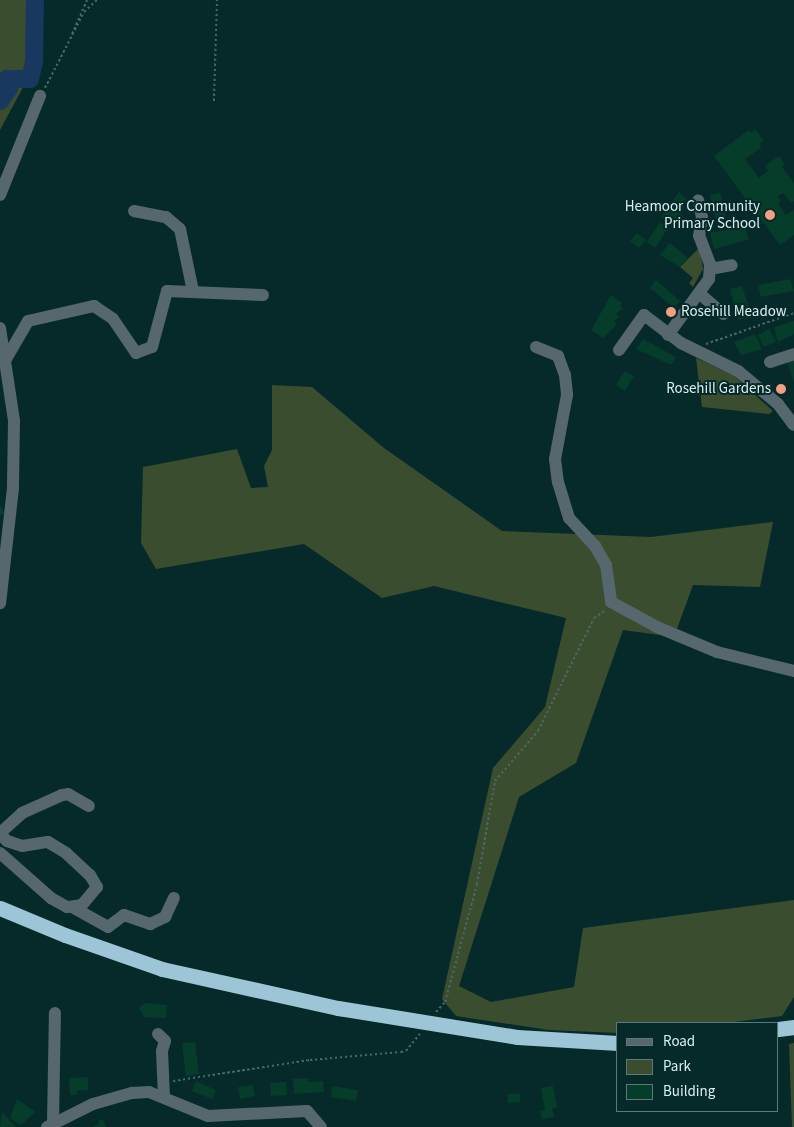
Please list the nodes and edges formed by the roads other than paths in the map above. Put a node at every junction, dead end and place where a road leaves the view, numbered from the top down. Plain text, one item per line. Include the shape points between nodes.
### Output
1 (40, 96) road end
2 (0, 195) edge
3 (698, 200) dead end
4 (134, 210) dead end
5 (732, 265) dead end
6 (710, 269) junction
7 (193, 291) junction
8 (699, 292) junction
9 (263, 295) dead end
10 (722, 314) dead end
11 (0, 328) edge
12 (668, 335) junction
13 (536, 347) dead end
14 (619, 350) dead end
15 (794, 354) edge
16 (6, 359) junction
17 (770, 362) dead end
18 (791, 417) edge
19 (0, 603) edge
20 (794, 671) edge
21 (90, 806) dead end
22 (0, 834) edge
23 (0, 853) edge
24 (174, 898) dead end
25 (0, 908) edge
26 (74, 908) junction
27 (58, 1018) dead end
28 (794, 1027) edge
29 (779, 1029) edge
30 (158, 1034) dead end
31 (616, 1043) edge
32 (164, 1096) junction
33 (50, 1125) edge
34 (321, 1127) edge

1 - 2 street
3 - 6 street via 702,217 699,236
4 - 7 street via 166,217 180,229
5 - 6 street
6 - 8 street via 709,279
7 - 9 street
7 - 16 street via 167,291 156,340 144,351 136,353 113,319 94,306 28,322
8 - 10 street
8 - 12 street
11 - 16 street
12 - 14 street via 644,315
12 - 18 street via 738,371
13 - 20 street via 558,356 565,376 567,395 555,459 558,482 569,518 595,546 606,565 611,602 717,652
15 - 17 street
16 - 19 street via 14,421 14,488
21 - 22 street via 68,794 62,795 22,813
22 - 26 street via 7,841 22,846 48,842 66,853 93,878 97,885 94,891 82,906
23 - 26 street via 51,898
24 - 26 street via 165,917 150,924 124,914 108,927
25 - 31 highway via 162,969 425,1024 517,1037
27 - 33 street
28 - 29 highway
30 - 32 street via 164,1041
32 - 33 street via 149,1092 132,1093 93,1104
32 - 34 street via 208,1116 307,1111

